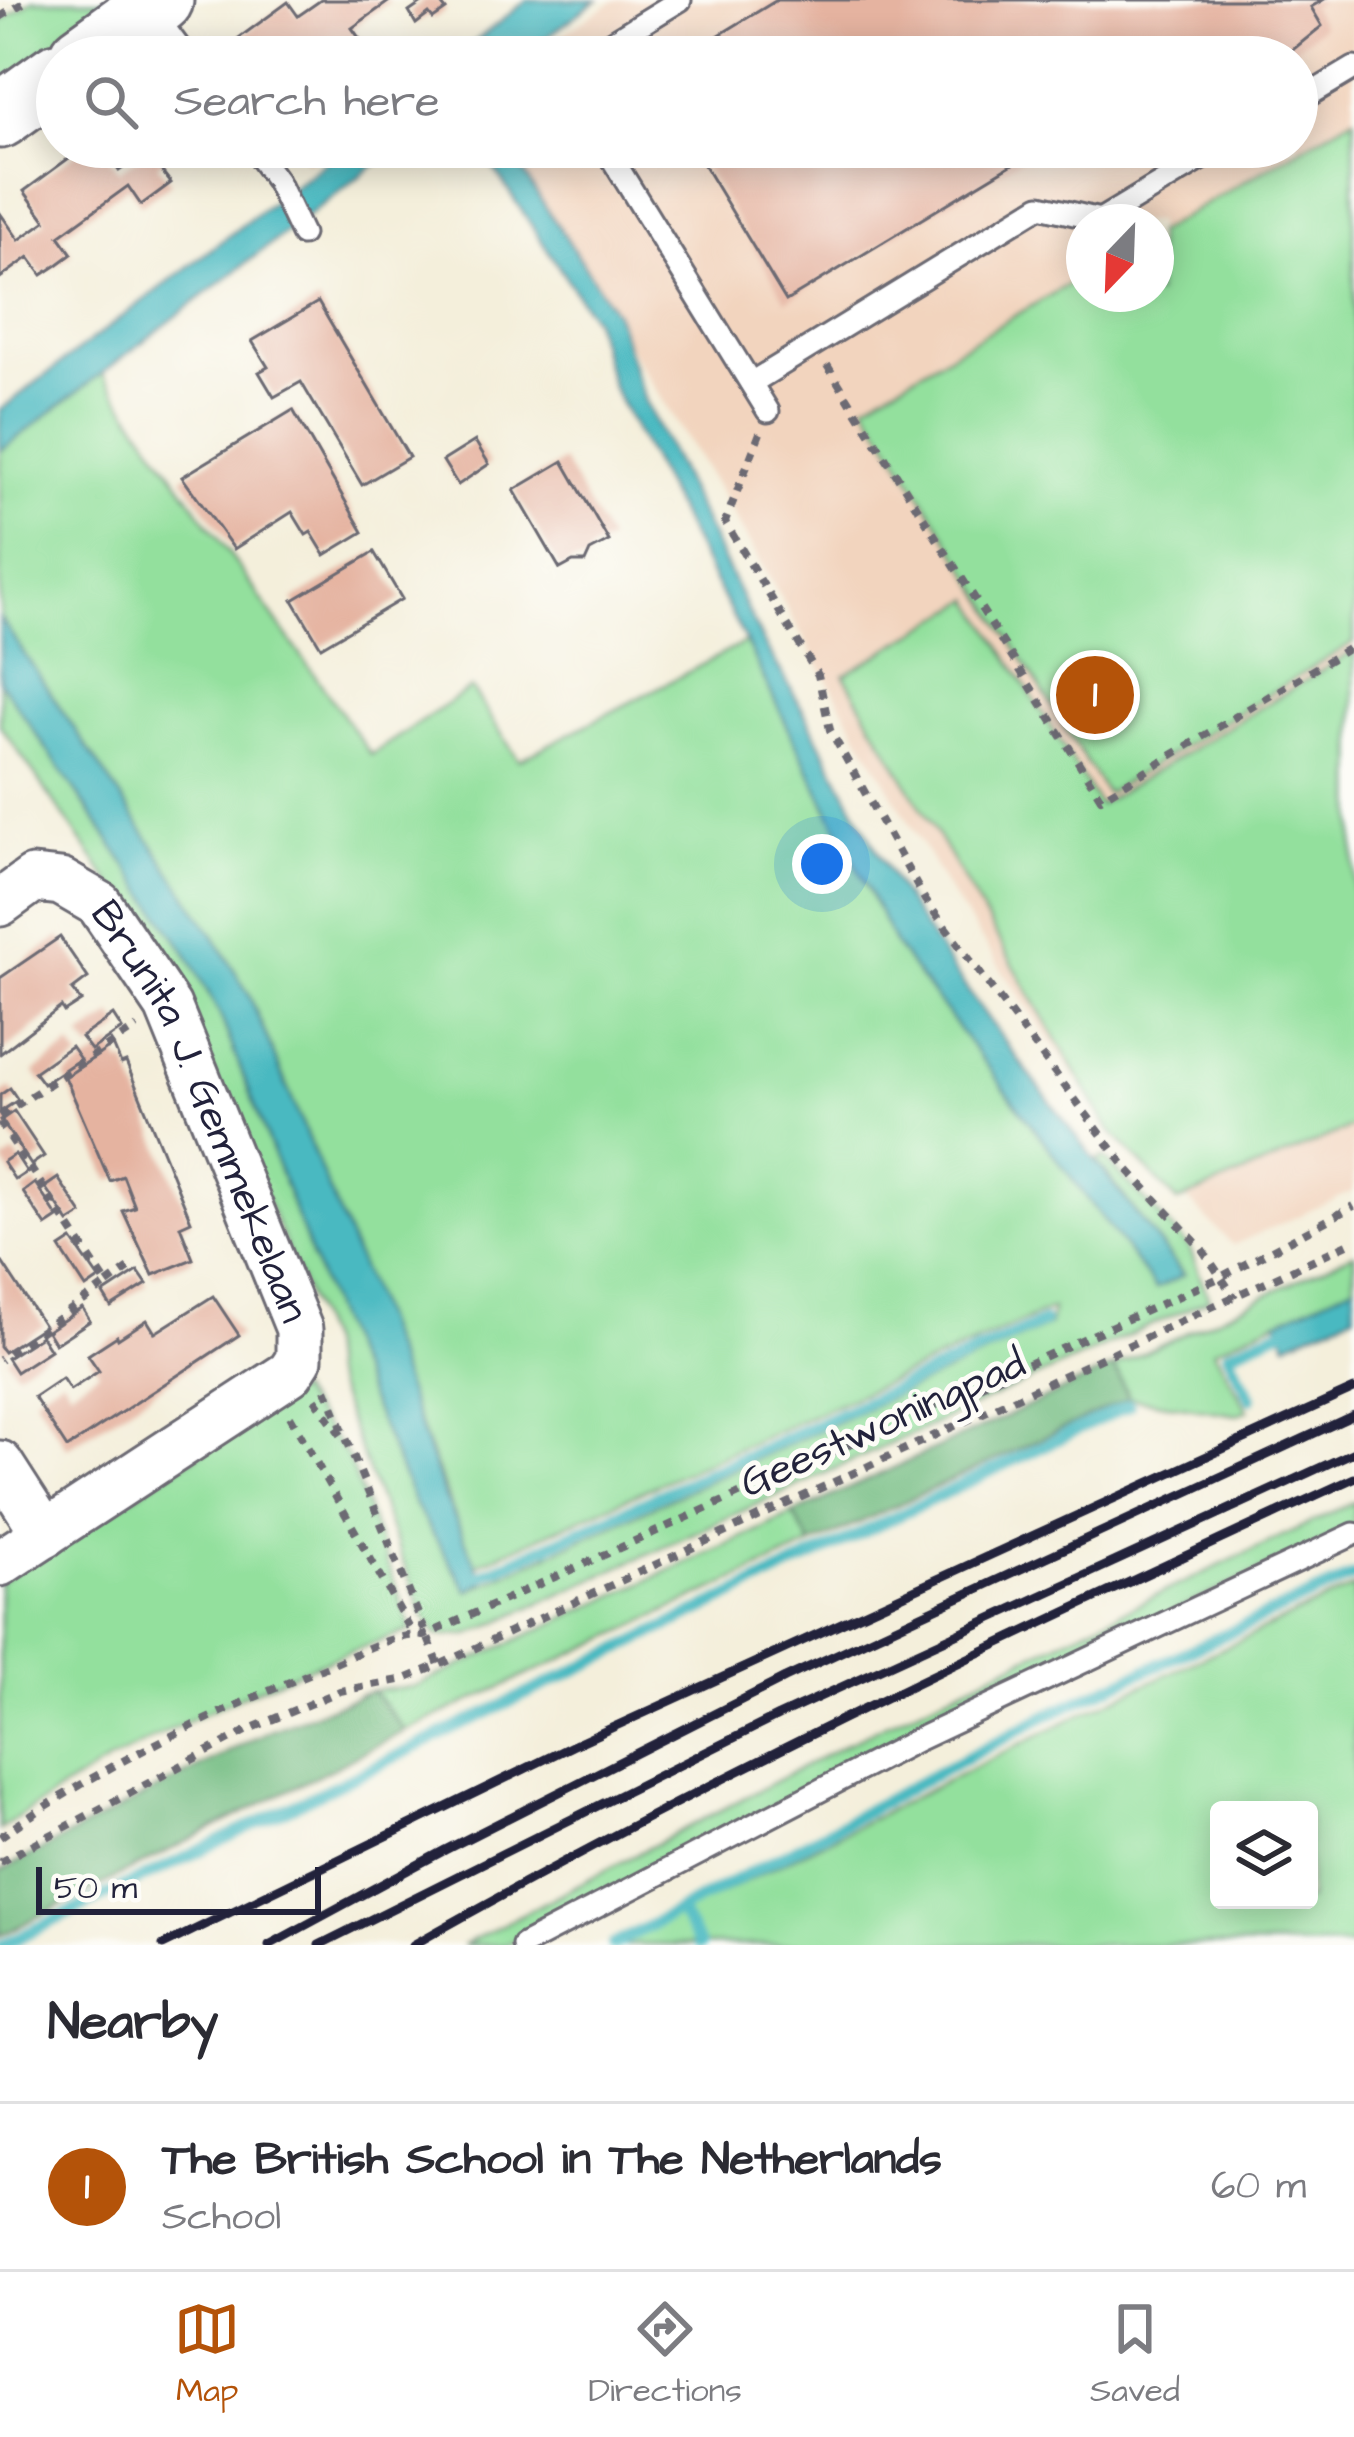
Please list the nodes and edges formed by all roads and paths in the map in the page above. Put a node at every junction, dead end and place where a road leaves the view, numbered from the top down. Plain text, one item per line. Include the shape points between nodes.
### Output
1 (28, 0) edge
2 (680, 0) edge
3 (0, 17) edge
4 (166, 22) edge
5 (132, 36) edge
6 (621, 36) edge
7 (1354, 68) edge
8 (1318, 89) edge
9 (36, 90) edge
10 (0, 116) edge
11 (268, 168) edge
12 (618, 168) edge
13 (1186, 168) edge
14 (302, 234) dead end
15 (814, 345) junction
16 (751, 383) junction
17 (768, 411) joint
18 (1354, 645) edge
19 (0, 903) edge
20 (168, 1006) junction
21 (0, 1119) edge
22 (1354, 1206) edge
23 (1354, 1241) edge
24 (135, 1264) dead end
25 (1221, 1277) junction
26 (106, 1284) junction
27 (1235, 1298) junction
28 (0, 1360) edge
29 (281, 1379) junction
30 (0, 1464) edge
31 (45, 1534) junction
32 (1354, 1534) edge
33 (0, 1563) edge
34 (418, 1635) junction
35 (439, 1665) junction
36 (0, 1837) edge
37 (0, 1862) edge
38 (524, 1945) edge

1 - 3 path
2 - 6 lane
4 - 5 street
7 - 8 lane
9 - 10 street
11 - 14 lane
12 - 16 lane
13 - 15 lane via 1100,220 1040,206
15 - 16 lane
15 - 18 path via 1101,798
16 - 17 lane
17 - 25 path via 725,522 818,675 830,730 925,900 1129,1170
19 - 20 street, Brunita J. Gemmekelaan via 33,879 61,882 99,904
20 - 21 path
20 - 29 street, Brunita J. Gemmekelaan via 299,1329 299,1359
21 - 26 path
22 - 25 path
23 - 27 path, Geestwoningpad
24 - 26 path
25 - 27 path
25 - 34 path
26 - 28 path
27 - 35 path, Geestwoningpad
29 - 31 street, Brunita J. Gemmekelaan
29 - 34 path
29 - 34 path via 306,1385 352,1451
30 - 31 street
31 - 33 street, Brunita J. Gemmekelaan
32 - 38 lane via 917,1740
34 - 35 path
34 - 36 path via 249,1699 88,1779
35 - 37 path, Geestwoningpad via 340,1691 252,1728

